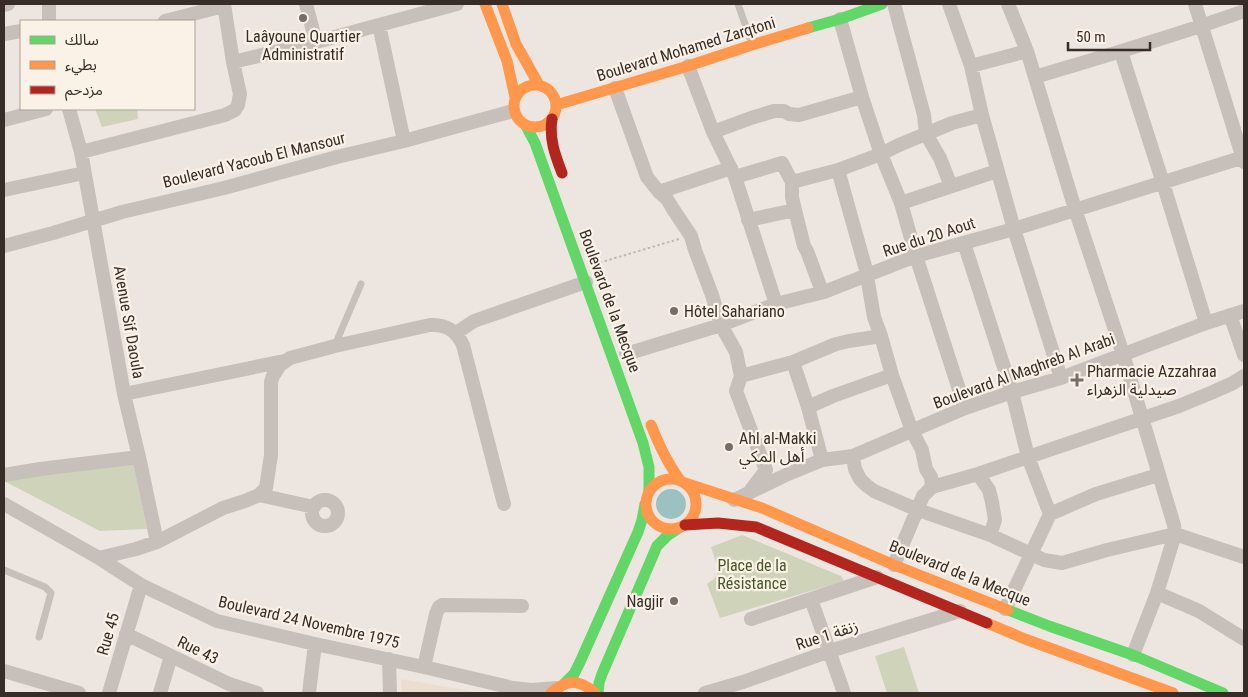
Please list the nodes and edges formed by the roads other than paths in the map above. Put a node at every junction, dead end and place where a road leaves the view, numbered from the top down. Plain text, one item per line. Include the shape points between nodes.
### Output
1 (8, 4) edge
2 (49, 4) edge
3 (306, 4) edge
4 (457, 4) edge
5 (485, 4) edge
6 (502, 4) edge
7 (738, 4) edge
8 (882, 4) edge
9 (894, 4) edge
10 (949, 4) edge
11 (1008, 4) edge
12 (1195, 4) edge
13 (4, 5) edge
14 (224, 5) edge
15 (1244, 11) edge
16 (840, 19) junction
17 (49, 20) edge
18 (169, 20) edge
19 (379, 25) junction
20 (1203, 26) junction
21 (20, 31) edge
22 (4, 34) edge
23 (316, 42) junction
24 (752, 45) junction
25 (1027, 51) junction
26 (1121, 52) junction
27 (233, 62) junction
28 (688, 66) junction
29 (971, 66) junction
30 (1035, 77) junction
31 (539, 85) junction
32 (615, 88) junction
33 (862, 97) junction
34 (514, 104) junction
35 (556, 105) junction
36 (42, 110) edge
37 (69, 110) edge
38 (982, 115) junction
39 (552, 119) junction
40 (4, 120) edge
41 (526, 126) junction
42 (713, 132) junction
43 (926, 134) junction
44 (404, 141) junction
45 (81, 152) junction
46 (882, 154) junction
47 (1244, 159) edge
48 (838, 170) junction
49 (997, 171) junction
50 (84, 173) junction
51 (733, 173) junction
52 (792, 182) junction
53 (1163, 183) junction
54 (566, 184) dead end
55 (951, 186) junction
56 (4, 190) edge
57 (659, 192) junction
58 (901, 203) junction
59 (1075, 209) junction
60 (795, 210) junction
61 (748, 220) junction
62 (93, 221) junction
63 (1014, 229) junction
64 (964, 244) junction
65 (4, 246) edge
66 (916, 256) junction
67 (866, 276) junction
68 (586, 282) junction
69 (361, 284) dead end
70 (824, 292) junction
71 (776, 304) junction
72 (1244, 311) edge
73 (1230, 315) junction
74 (1206, 323) junction
75 (721, 325) junction
76 (456, 333) junction
77 (881, 336) junction
78 (335, 346) junction
79 (626, 354) dead end
80 (1123, 354) junction
81 (1244, 355) edge
82 (284, 362) junction
83 (793, 362) junction
84 (892, 375) junction
85 (741, 376) junction
86 (1244, 376) edge
87 (1061, 378) junction
88 (1012, 392) junction
89 (124, 394) junction
90 (808, 407) junction
91 (965, 408) junction
92 (648, 414) dead end
93 (1142, 419) junction
94 (912, 431) junction
95 (853, 456) junction
96 (139, 457) junction
97 (1028, 457) junction
98 (822, 460) junction
99 (4, 474) edge
100 (978, 474) junction
101 (1158, 475) junction
102 (682, 481) junction
103 (932, 487) junction
104 (649, 491) junction
105 (749, 492) junction
106 (260, 495) junction
107 (734, 500) junction
108 (4, 504) edge
109 (504, 504) dead end
110 (645, 504) junction
111 (314, 507) dead end
112 (918, 510) junction
113 (1050, 514) junction
114 (682, 527) junction
115 (1175, 534) junction
116 (990, 535) junction
117 (157, 542) junction
118 (1031, 555) junction
119 (1244, 557) edge
120 (99, 558) junction
121 (894, 565) junction
122 (4, 570) edge
123 (877, 577) junction
124 (140, 585) junction
125 (1158, 593) junction
126 (811, 599) junction
127 (522, 606) dead end
128 (1005, 609) junction
129 (960, 611) junction
130 (751, 619) dead end
131 (126, 634) junction
132 (39, 638) dead end
133 (1244, 639) edge
134 (315, 644) junction
135 (830, 651) junction
136 (1133, 655) junction
137 (171, 656) junction
138 (389, 659) junction
139 (424, 667) junction
140 (4, 671) edge
141 (557, 688) edge
142 (745, 688) edge
143 (1140, 688) edge
144 (228, 689) edge
145 (516, 691) edge
146 (79, 693) edge
147 (109, 693) edge
148 (160, 693) edge
149 (257, 693) edge
150 (309, 693) edge
151 (390, 693) edge
152 (597, 693) edge
153 (705, 693) edge
154 (844, 693) edge
155 (1173, 693) edge
156 (1223, 693) edge

1 - 13 street
2 - 17 street
3 - 23 street
4 - 19 street
5 - 34 main road via 511,72
6 - 31 main road via 516,44
7 - 24 lane
8 - 16 main road, Boulevard Mohamed Zarqtoni
9 - 43 street via 924,115
10 - 29 street
11 - 25 street
12 - 20 street
14 - 18 street
14 - 27 street
15 - 20 street
16 - 24 main road, Boulevard Mohamed Zarqtoni
16 - 33 street
19 - 23 street
19 - 44 street
20 - 26 street
20 - 47 street
21 - 22 street
23 - 27 street
24 - 28 main road, Boulevard Mohamed Zarqtoni
25 - 29 street
25 - 30 street
26 - 30 street
26 - 53 street
27 - 45 street via 240,100 231,113
28 - 32 main road, Boulevard Mohamed Zarqtoni
28 - 42 street
29 - 38 street
30 - 59 street
31 - 34 main road via 525,87
31 - 35 main road via 551,92
32 - 35 main road, Boulevard Mohamed Zarqtoni
32 - 57 street via 647,177
33 - 42 street via 799,115 774,111
33 - 46 street
34 - 41 main road via 516,117
34 - 44 street, Boulevard Yacoub El Mansour
35 - 39 main road
36 - 40 street
37 - 45 street, Avenue Sif Daoula
38 - 43 street
38 - 49 street
39 - 41 main road via 540,127
39 - 54 main road via 551,140
41 - 68 main road, Boulevard de la Mecque
42 - 51 street
43 - 46 street
43 - 55 street
44 - 62 street, Boulevard Yacoub El Mansour
45 - 50 street, Avenue Sif Daoula
46 - 48 street
46 - 58 street
47 - 53 street, Rue du 20 Aout
48 - 52 street
48 - 67 street
49 - 55 street
49 - 63 street
50 - 56 street
50 - 62 street, Avenue Sif Daoula
51 - 52 street via 782,163
51 - 57 street
51 - 61 street
52 - 60 street
53 - 59 street, Rue du 20 Aout
53 - 74 street
55 - 58 street
57 - 75 street via 667,198 691,236
58 - 66 street
59 - 63 street, Rue du 20 Aout
59 - 80 street
60 - 61 street
60 - 70 street via 804,246
61 - 71 street
62 - 65 street, Boulevard Yacoub El Mansour
62 - 89 street, Avenue Sif Daoula
63 - 64 street, Rue du 20 Aout
63 - 87 street
64 - 66 street, Rue du 20 Aout
64 - 88 street
66 - 67 street, Rue du 20 Aout
66 - 91 street
67 - 70 street, Rue du 20 Aout
67 - 77 street
68 - 76 street via 474,321
68 - 104 main road, Boulevard de la Mecque via 643,443 648,460
69 - 78 lane
70 - 71 street, Rue du 20 Aout
71 - 75 street, Rue du 20 Aout
72 - 73 street, Boulevard Al Maghreb Al Arabi
73 - 74 street, Boulevard Al Maghreb Al Arabi
73 - 81 street
74 - 80 street, Boulevard Al Maghreb Al Arabi
75 - 79 street, Rue du 20 Aout
75 - 85 street via 736,352
76 - 78 street via 444,325 430,324
76 - 109 street via 467,359
77 - 83 street via 849,340
77 - 84 street
78 - 82 street
80 - 87 street, Boulevard Al Maghreb Al Arabi
80 - 93 street
82 - 89 street
82 - 106 street via 271,382 271,455 266,488
83 - 85 street
83 - 90 street
84 - 90 street
84 - 94 street
85 - 105 street via 736,391 766,470
86 - 93 street via 1213,392
87 - 88 street, Boulevard Al Maghreb Al Arabi
88 - 91 street, Boulevard Al Maghreb Al Arabi
88 - 97 street
89 - 96 street, Avenue Sif Daoula
90 - 98 street
91 - 94 street, Boulevard Al Maghreb Al Arabi
92 - 102 main road via 666,462
93 - 97 street
93 - 101 street
94 - 95 street, Boulevard Al Maghreb Al Arabi
94 - 103 street via 922,450
95 - 98 street, Boulevard Al Maghreb Al Arabi
95 - 112 street via 860,479 866,485
96 - 99 street
96 - 117 street, Avenue Sif Daoula
97 - 100 street
97 - 113 street
98 - 105 street, Boulevard Al Maghreb Al Arabi
100 - 103 street
100 - 116 street via 989,490 992,502 995,520
101 - 113 street via 1096,494
101 - 115 street via 1172,513
102 - 104 main road via 666,479
102 - 107 main road, Boulevard de la Mecque
102 - 114 main road via 691,488 696,504 691,520
103 - 112 street via 923,496
104 - 110 main road
105 - 107 street, Boulevard Al Maghreb Al Arabi
106 - 111 street
106 - 117 street via 223,508
107 - 121 main road, Boulevard de la Mecque via 762,508
108 - 120 street, Boulevard 24 Novembre 1975
110 - 114 main road via 653,523 672,530
110 - 141 main road via 638,532 576,671
112 - 116 street
112 - 121 street
113 - 118 street
114 - 123 main road via 718,523 756,527
114 - 152 main road via 658,546 602,674
115 - 118 street via 1062,563
115 - 119 street
115 - 125 street
116 - 118 street
117 - 120 street
118 - 128 street
120 - 124 street, Boulevard 24 Novembre 1975
121 - 128 main road, Boulevard de la Mecque
122 - 132 lane via 45,587 51,593
123 - 126 street
123 - 129 main road
124 - 131 street, Rue 45
124 - 134 street, Boulevard 24 Novembre 1975 via 217,621
125 - 133 street via 1199,611
125 - 136 street
126 - 130 street
126 - 135 street
127 - 139 street via 442,605 436,614
128 - 136 main road, Boulevard de la Mecque
129 - 135 street, Rue 1 زنقة
129 - 143 main road
131 - 137 street, Rue 43
131 - 147 street, Rue 45
134 - 138 street, Boulevard 24 Novembre 1975
134 - 150 street
135 - 142 street, Rue 1 زنقة
135 - 154 street
136 - 156 main road, Boulevard de la Mecque
137 - 144 street, Rue 43
137 - 148 street
138 - 139 street, Boulevard 24 Novembre 1975
138 - 151 street
139 - 145 street, Boulevard 24 Novembre 1975
140 - 146 street
141 - 145 street, Boulevard 24 Novembre 1975
141 - 152 main road via 573,682
142 - 153 street, Rue 1 زنقة
143 - 155 main road
144 - 149 street, Rue 43

